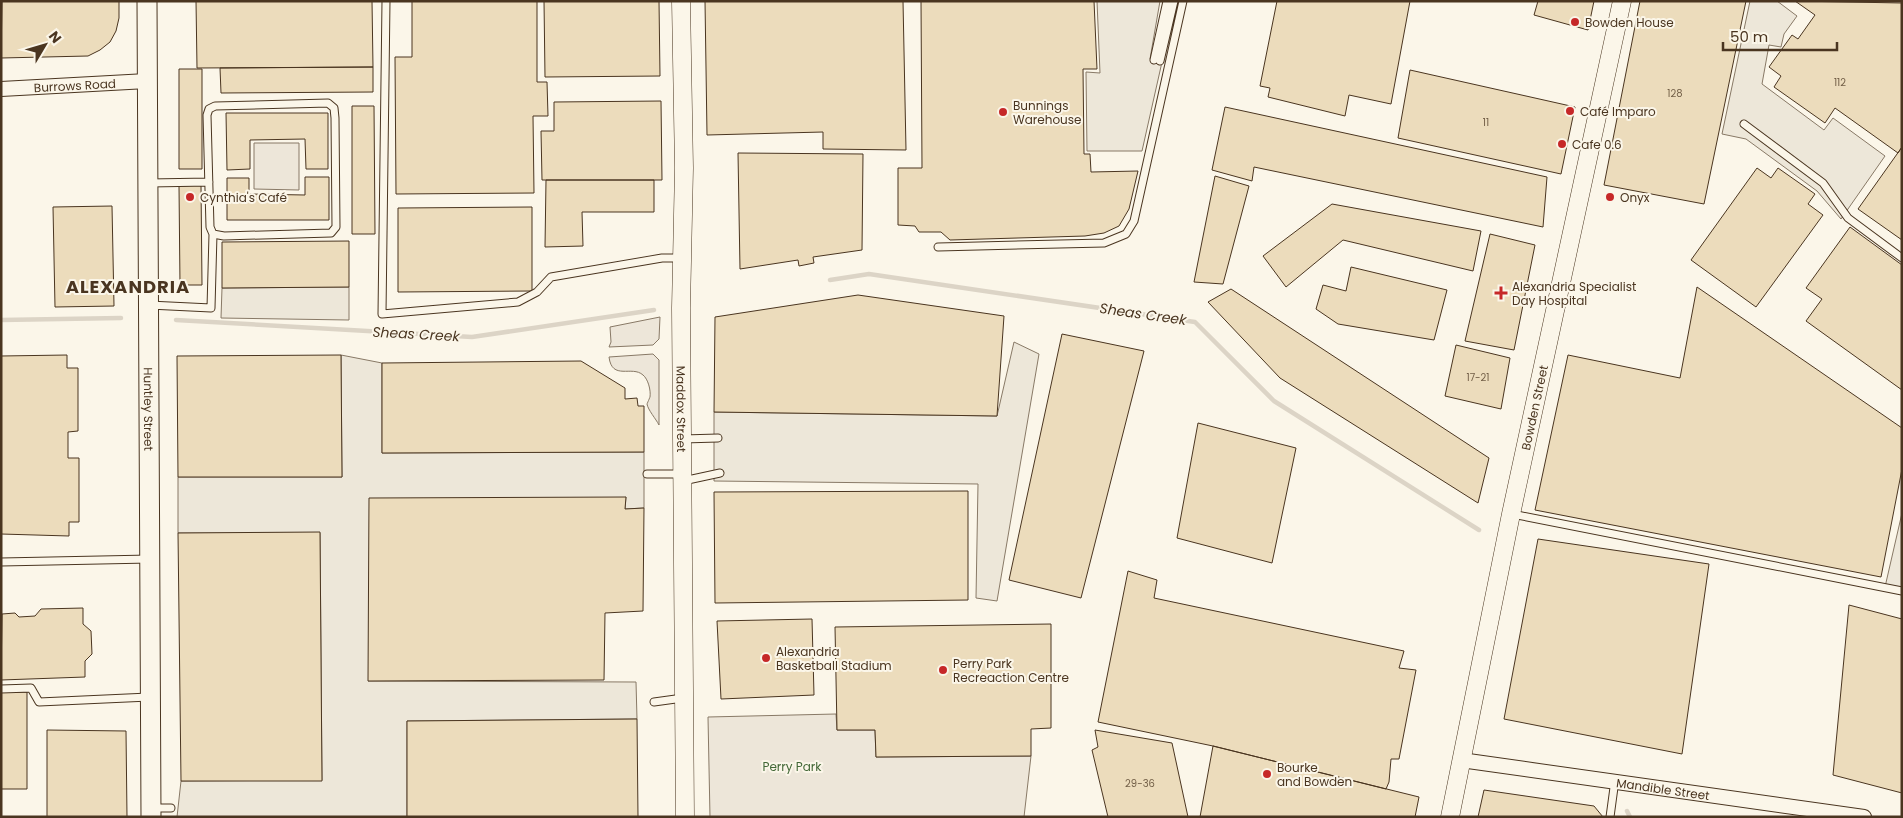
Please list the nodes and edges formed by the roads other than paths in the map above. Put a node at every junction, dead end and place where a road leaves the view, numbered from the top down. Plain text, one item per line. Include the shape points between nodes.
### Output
1 (147, 1) edge
2 (386, 1) edge
3 (681, 1) edge
4 (1166, 1) edge
5 (1174, 1) edge
6 (1183, 1) edge
7 (1622, 1) edge
8 (147, 81) junction
9 (1, 89) edge
10 (1744, 124) dead end
11 (210, 182) junction
12 (148, 183) junction
13 (213, 234) junction
14 (938, 247) dead end
15 (682, 258) junction
16 (1902, 258) edge
17 (148, 305) junction
18 (718, 438) dead end
19 (683, 439) junction
20 (720, 473) dead end
21 (647, 474) dead end
22 (683, 477) junction
23 (1511, 514) junction
24 (150, 559) junction
25 (1, 562) edge
26 (1902, 591) edge
27 (1, 689) edge
28 (152, 697) junction
29 (683, 698) junction
30 (654, 702) dead end
31 (1461, 760) junction
32 (1615, 780) junction
33 (170, 808) dead end
34 (151, 812) edge
35 (685, 817) edge
36 (1450, 817) edge
37 (1610, 817) edge
38 (1864, 817) edge

1 - 8 main road, Huntley Street
2 - 15 lane via 382,314 518,302 537,292 551,277 662,258
3 - 15 street, Maddox Street
4 - 5 lane via 1158,60
6 - 14 lane via 1134,221 1126,234 1104,243
7 - 23 street, Bowden Street
8 - 9 street, Burrows Road
8 - 12 main road, Huntley Street
10 - 16 lane via 1823,183 1848,218
11 - 12 lane
11 - 13 lane via 210,227
11 - 13 lane via 206,115 209,109 215,106 328,103 334,108 336,227 331,233
12 - 17 main road, Huntley Street
13 - 17 lane via 211,308
15 - 19 street, Maddox Street
17 - 24 main road, Huntley Street
18 - 19 lane
19 - 22 street, Maddox Street
20 - 22 lane
21 - 22 lane
22 - 29 street, Maddox Street
23 - 26 lane
23 - 31 street, Bowden Street
24 - 25 lane
24 - 28 main road, Huntley Street
27 - 28 lane via 31,688 39,702
28 - 34 main road, Huntley Street
29 - 30 lane
29 - 35 street, Maddox Street
31 - 32 street, Mandible Street
31 - 36 street, Bowden Street
32 - 37 lane
32 - 38 street, Mandible Street
33 - 34 lane

